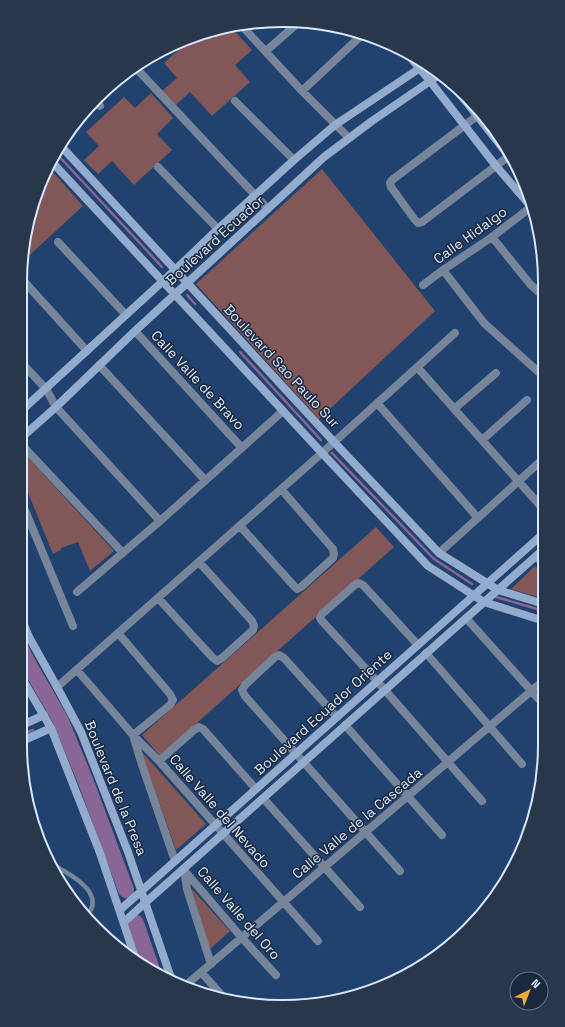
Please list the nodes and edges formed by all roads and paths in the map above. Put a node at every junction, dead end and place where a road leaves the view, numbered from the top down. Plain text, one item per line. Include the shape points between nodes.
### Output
1 (293, 28) edge
2 (246, 30) edge
3 (358, 39) edge
4 (266, 51) junction
5 (420, 67) edge
6 (424, 70) edge
7 (139, 71) edge
8 (434, 78) edge
9 (430, 80) junction
10 (302, 90) junction
11 (235, 101) dead end
12 (477, 116) edge
13 (335, 125) junction
14 (464, 125) junction
15 (349, 138) junction
16 (64, 150) edge
17 (506, 159) edge
18 (294, 160) junction
19 (55, 165) edge
20 (496, 166) junction
21 (158, 167) dead end
22 (521, 190) edge
23 (518, 192) junction
24 (255, 196) junction
25 (523, 198) edge
26 (268, 209) junction
27 (528, 211) edge
28 (218, 228) junction
29 (492, 237) junction
30 (58, 242) dead end
31 (175, 270) junction
32 (443, 270) junction
33 (163, 281) junction
34 (187, 282) junction
35 (423, 285) dead end
36 (27, 286) edge
37 (538, 291) edge
38 (175, 294) junction
39 (126, 315) junction
40 (135, 331) junction
41 (455, 333) dead end
42 (87, 351) junction
43 (99, 365) junction
44 (417, 367) junction
45 (27, 369) edge
46 (538, 372) edge
47 (496, 373) dead end
48 (46, 389) junction
49 (526, 400) dead end
50 (377, 403) junction
51 (27, 406) edge
52 (56, 407) junction
53 (454, 409) junction
54 (283, 411) junction
55 (27, 433) edge
56 (482, 440) junction
57 (334, 442) junction
58 (242, 448) junction
59 (27, 450) edge
60 (322, 453) junction
61 (538, 464) edge
62 (205, 480) junction
63 (518, 482) junction
64 (281, 489) junction
65 (538, 504) edge
66 (27, 515) edge
67 (478, 518) junction
68 (160, 520) junction
69 (240, 526) junction
70 (538, 538) edge
71 (123, 553) junction
72 (439, 553) junction
73 (536, 556) joint
74 (538, 558) edge
75 (199, 562) junction
76 (487, 584) junction
77 (498, 590) junction
78 (77, 592) dead end
79 (473, 596) junction
80 (158, 598) junction
81 (484, 602) junction
82 (538, 602) edge
83 (466, 618) junction
84 (538, 618) edge
85 (73, 626) dead end
86 (27, 632) edge
87 (118, 633) junction
88 (418, 645) junction
89 (426, 653) junction
90 (77, 670) junction
91 (377, 681) junction
92 (538, 685) edge
93 (27, 687) edge
94 (58, 687) junction
95 (385, 691) junction
96 (531, 691) junction
97 (538, 699) edge
98 (44, 715) junction
99 (337, 717) junction
100 (27, 723) edge
101 (345, 726) junction
102 (490, 727) junction
103 (52, 728) junction
104 (133, 735) junction
105 (27, 739) edge
106 (296, 753) junction
107 (159, 761) junction
108 (304, 762) junction
109 (448, 762) junction
110 (522, 764) dead end
111 (256, 789) junction
112 (407, 797) junction
113 (263, 798) junction
114 (482, 801) dead end
115 (215, 825) junction
116 (366, 833) junction
117 (223, 834) junction
118 (442, 835) dead end
119 (175, 861) junction
120 (325, 868) junction
121 (59, 869) edge
122 (183, 869) junction
123 (400, 871) dead end
124 (141, 890) junction
125 (146, 902) junction
126 (284, 902) junction
127 (360, 907) dead end
128 (120, 910) junction
129 (90, 912) edge
130 (124, 922) junction
131 (242, 938) junction
132 (318, 942) dead end
133 (133, 952) edge
134 (210, 964) junction
135 (201, 972) junction
136 (170, 974) edge
137 (276, 975) dead end
138 (189, 982) edge
139 (218, 992) edge

1 - 4 street
2 - 4 street
3 - 10 street
4 - 10 street
5 - 13 street, Boulevard Ecuador
6 - 9 street
7 - 24 street
8 - 9 street, Boulevard Ecuador
9 - 14 street
9 - 15 street, Boulevard Ecuador
10 - 13 street
11 - 18 street
12 - 14 street
13 - 15 street
13 - 18 street, Boulevard Ecuador
14 - 20 street
14 - 20 street via 390,183 415,220 418,223 422,222
15 - 26 street, Boulevard Ecuador via 324,157
16 - 31 street, Boulevard Sao Paulo Sur
17 - 20 street
18 - 24 street, Boulevard Ecuador
19 - 33 street
20 - 23 street
21 - 28 street
22 - 23 street
23 - 25 street
24 - 26 street
24 - 28 street, Boulevard Ecuador
26 - 34 street, Boulevard Ecuador
27 - 29 street, Calle Hidalgo
28 - 31 street, Boulevard Ecuador
29 - 32 street, Calle Hidalgo
29 - 37 street
30 - 39 street
31 - 33 street, Boulevard Ecuador
31 - 34 street, Boulevard Sao Paulo Sur
32 - 35 street, Calle Hidalgo
32 - 46 street via 484,323
33 - 38 street
33 - 39 street, Boulevard Ecuador
34 - 38 street, Boulevard Ecuador
34 - 57 street, Boulevard Sao Paulo Sur
36 - 42 street
38 - 40 street, Boulevard Ecuador
38 - 54 street
39 - 42 street, Boulevard Ecuador
40 - 43 street, Boulevard Ecuador
40 - 58 street, Calle Valle de Bravo
41 - 44 street
42 - 48 street, Boulevard Ecuador
43 - 52 street, Boulevard Ecuador
43 - 62 street
44 - 50 street
44 - 53 street
45 - 48 street
47 - 53 street
48 - 51 street, Boulevard Ecuador
48 - 52 street
49 - 56 street
50 - 57 street
50 - 67 street
52 - 55 street, Boulevard Ecuador
52 - 68 street
53 - 56 street
54 - 58 street
54 - 60 street
56 - 63 street
57 - 60 street
57 - 72 street, Boulevard Sao Paulo Sur
58 - 62 street
59 - 71 street
60 - 64 street
60 - 79 street via 428,566
61 - 63 street
62 - 68 street
63 - 65 street
63 - 67 street
64 - 69 street
64 - 69 street via 333,549 332,558 301,587 298,589 294,586
66 - 85 street
67 - 72 street
68 - 71 street
69 - 75 street
70 - 76 street, Boulevard Ecuador Oriente
71 - 78 street
72 - 76 street, Boulevard Sao Paulo Sur
73 - 74 street
73 - 77 street, Boulevard Ecuador Oriente
75 - 80 street
75 - 80 street via 254,626 222,658 217,661 212,658
76 - 77 street, Boulevard Sao Paulo Sur
76 - 79 street, Boulevard Ecuador Oriente
77 - 81 street, Boulevard Ecuador Oriente
77 - 82 street, Boulevard Sao Paulo Sur
79 - 81 street
79 - 88 street, Boulevard Ecuador Oriente
80 - 87 street
81 - 83 street, Boulevard Ecuador Oriente
81 - 84 street
83 - 89 street, Boulevard Ecuador Oriente
83 - 96 street
86 - 94 street, Boulevard de la Presa
87 - 90 street
87 - 104 street via 173,700
88 - 91 street, Boulevard Ecuador Oriente
88 - 91 street via 363,585 356,584 320,618
89 - 95 street, Boulevard Ecuador Oriente
89 - 102 street
90 - 94 street
90 - 104 street, Calle Valle del Nevado
91 - 95 street
91 - 99 street, Boulevard Ecuador Oriente
92 - 96 street, Calle Valle de la Cascada
93 - 98 street
94 - 124 street, Boulevard de la Presa via 81,732
95 - 101 street, Boulevard Ecuador Oriente
95 - 109 street
96 - 97 street
96 - 102 street, Calle Valle de la Cascada
98 - 100 street
98 - 103 street
99 - 106 street, Boulevard Ecuador Oriente
99 - 106 street via 284,658 279,655 275,657 242,690
101 - 108 street, Boulevard Ecuador Oriente
101 - 112 street
102 - 109 street, Calle Valle de la Cascada
102 - 110 street
103 - 105 street
103 - 128 street
104 - 107 street, Calle Valle del Nevado
104 - 119 street
106 - 108 street
106 - 111 street, Boulevard Ecuador Oriente
107 - 111 street via 199,727
107 - 115 street, Calle Valle del Nevado
108 - 113 street, Boulevard Ecuador Oriente
108 - 116 street
109 - 112 street, Calle Valle de la Cascada
109 - 114 street
111 - 115 street, Boulevard Ecuador Oriente
112 - 116 street, Calle Valle de la Cascada
112 - 118 street
113 - 117 street, Boulevard Ecuador Oriente
113 - 120 street
115 - 117 street, Calle Valle del Nevado
115 - 119 street, Boulevard Ecuador Oriente
116 - 120 street, Calle Valle de la Cascada
116 - 123 street
117 - 122 street, Boulevard Ecuador Oriente
117 - 126 street, Calle Valle del Nevado
119 - 124 street, Boulevard Ecuador Oriente
120 - 126 street, Calle Valle de la Cascada
120 - 127 street
121 - 129 lane via 80,881 91,894 94,901
122 - 125 street, Boulevard Ecuador Oriente
122 - 131 street, Calle Valle del Oro
122 - 134 street
124 - 125 street, Boulevard de la Presa
124 - 128 street, Boulevard Ecuador Oriente
125 - 130 street, Boulevard Ecuador Oriente
125 - 136 street, Boulevard de la Presa
126 - 131 street, Calle Valle de la Cascada
126 - 132 street, Calle Valle del Nevado
128 - 130 street
130 - 133 street
131 - 134 street, Calle Valle de la Cascada
131 - 137 street, Calle Valle del Oro
134 - 135 street, Calle Valle de la Cascada
135 - 138 street, Calle Valle de la Cascada
135 - 139 street

